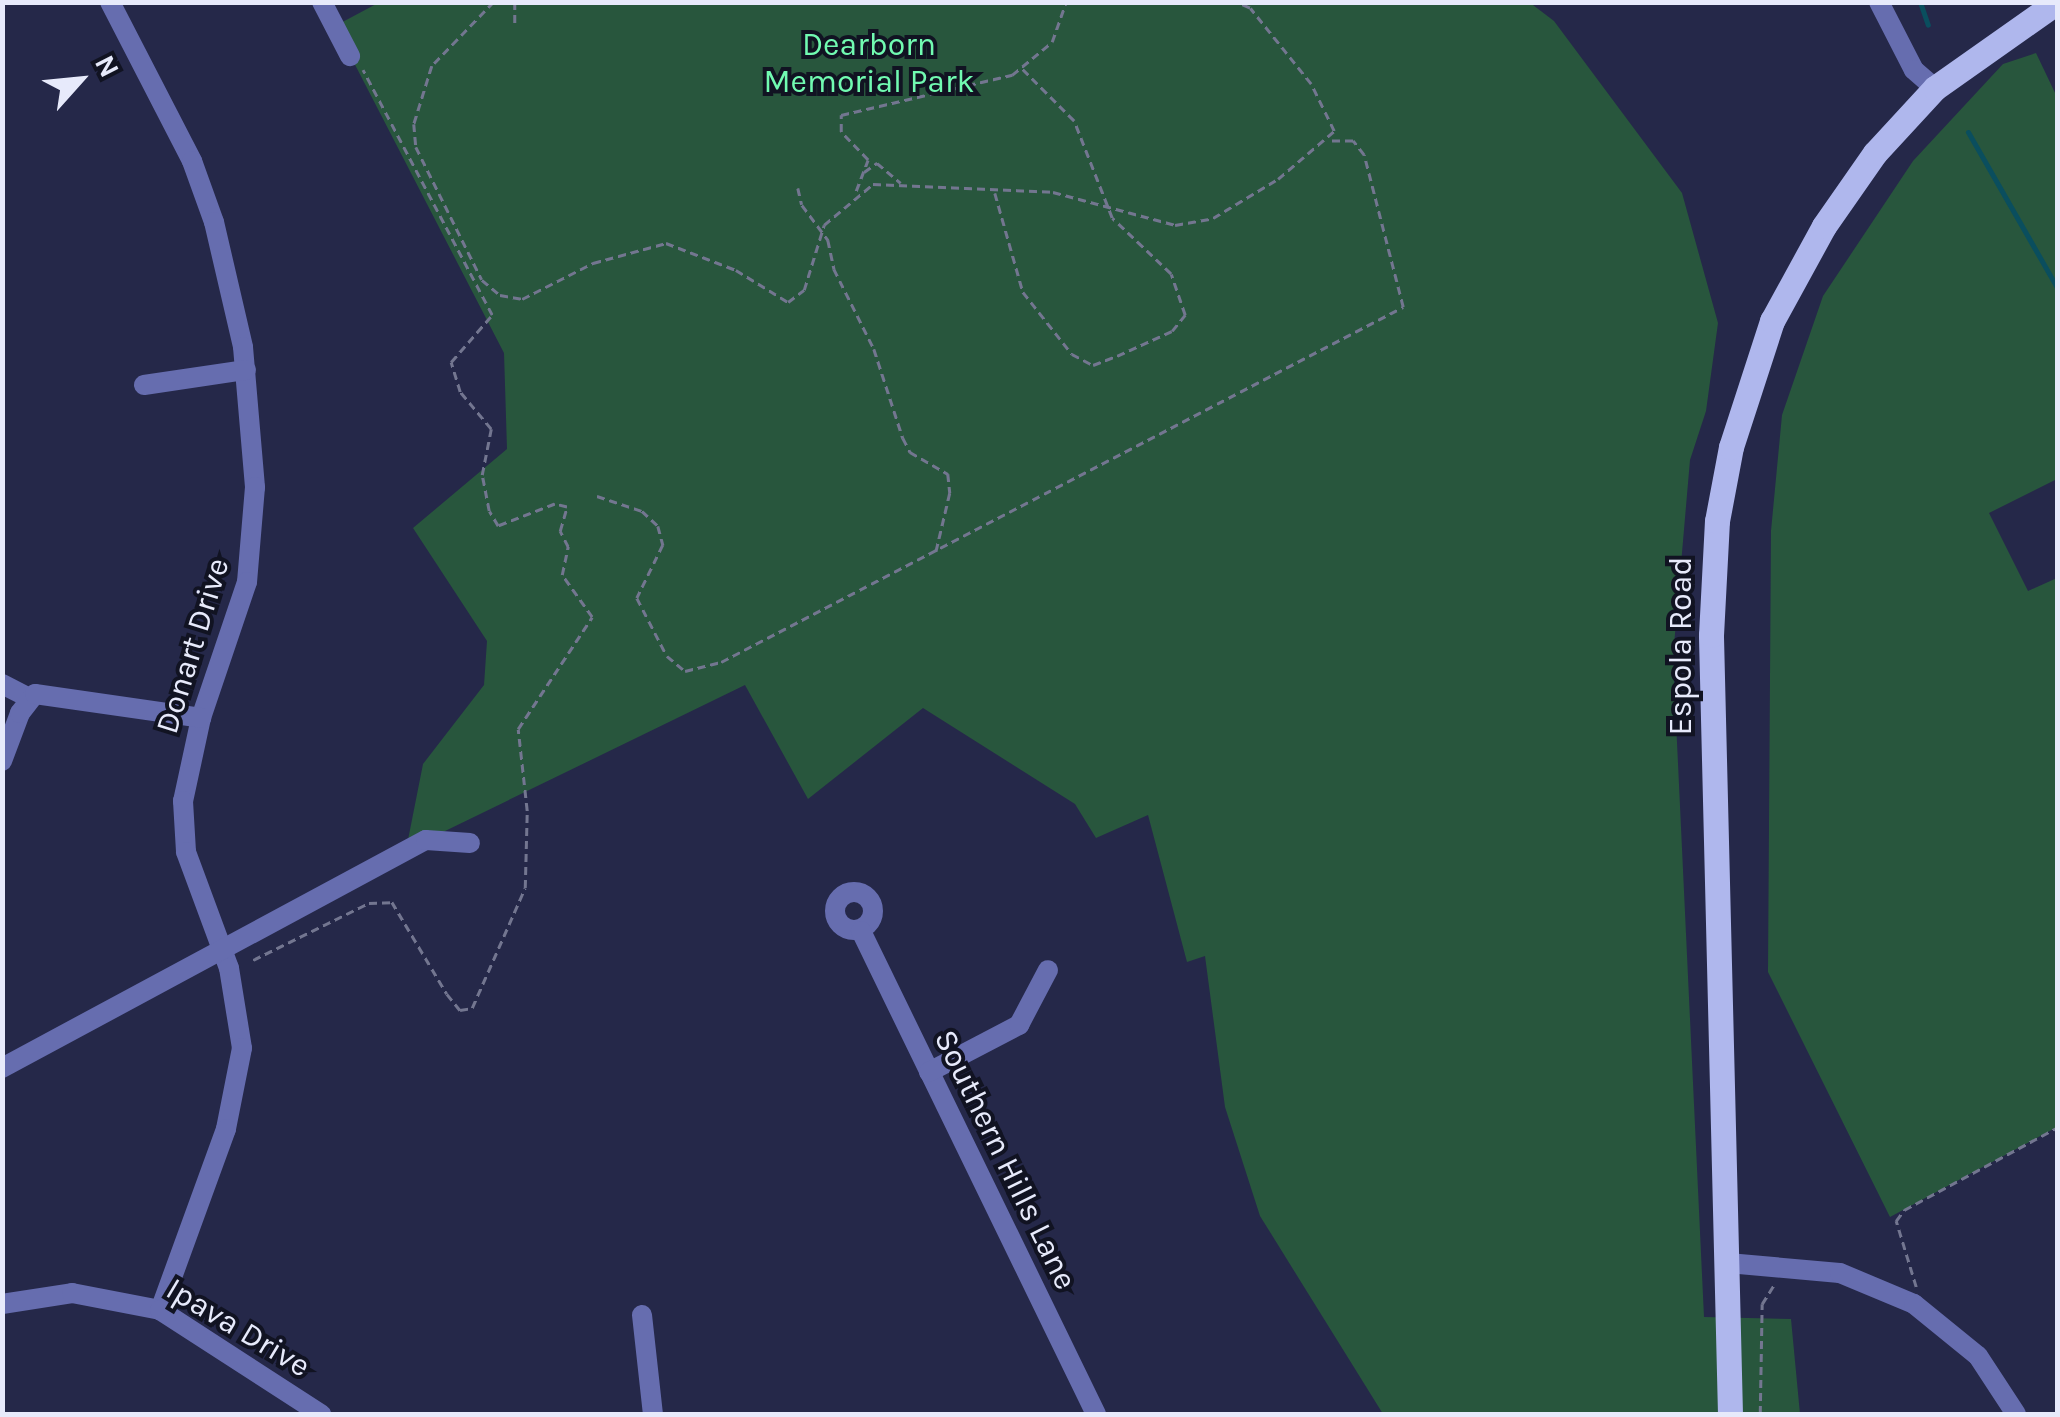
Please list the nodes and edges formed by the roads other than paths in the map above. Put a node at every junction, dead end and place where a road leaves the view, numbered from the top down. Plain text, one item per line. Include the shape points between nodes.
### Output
1 (110, 2) edge
2 (322, 2) edge
3 (1879, 2) edge
4 (2056, 2) edge
5 (350, 56) road end
6 (1935, 88) junction
7 (246, 370) junction
8 (144, 385) dead end
9 (2, 684) edge
10 (30, 698) junction
11 (201, 718) junction
12 (2, 761) edge
13 (470, 842) dead end
14 (861, 931) dead end
15 (220, 948) junction
16 (1048, 970) dead end
17 (2, 1068) edge
18 (930, 1072) junction
19 (1728, 1263) junction
20 (2, 1304) edge
21 (160, 1310) junction
22 (642, 1314) dead end
23 (321, 1414) edge
24 (653, 1414) edge
25 (1096, 1414) edge
26 (1730, 1414) edge
27 (2016, 1414) edge

1 - 7 street, Donart Drive via 204,191
2 - 5 street
3 - 6 street via 1914,70
4 - 6 main road, Espola Road
6 - 19 main road, Espola Road via 1864,167 1798,271 1752,373 1722,492 1711,635
7 - 8 street
7 - 11 street, Donart Drive via 255,486 252,555
9 - 10 street
10 - 11 street via 81,697
10 - 12 street
11 - 15 street, Donart Drive via 183,825 194,881
13 - 15 street via 426,840
14 - 18 street, Southern Hills Lane
15 - 17 street
15 - 21 street, Donart Drive via 238,1004 238,1090
16 - 18 street via 1019,1025
18 - 25 street, Southern Hills Lane
19 - 26 main road, Espola Road
19 - 27 street via 1840,1274 1912,1303 1978,1356
20 - 21 street, Ipava Drive via 72,1292
21 - 23 street, Ipava Drive
22 - 24 street

